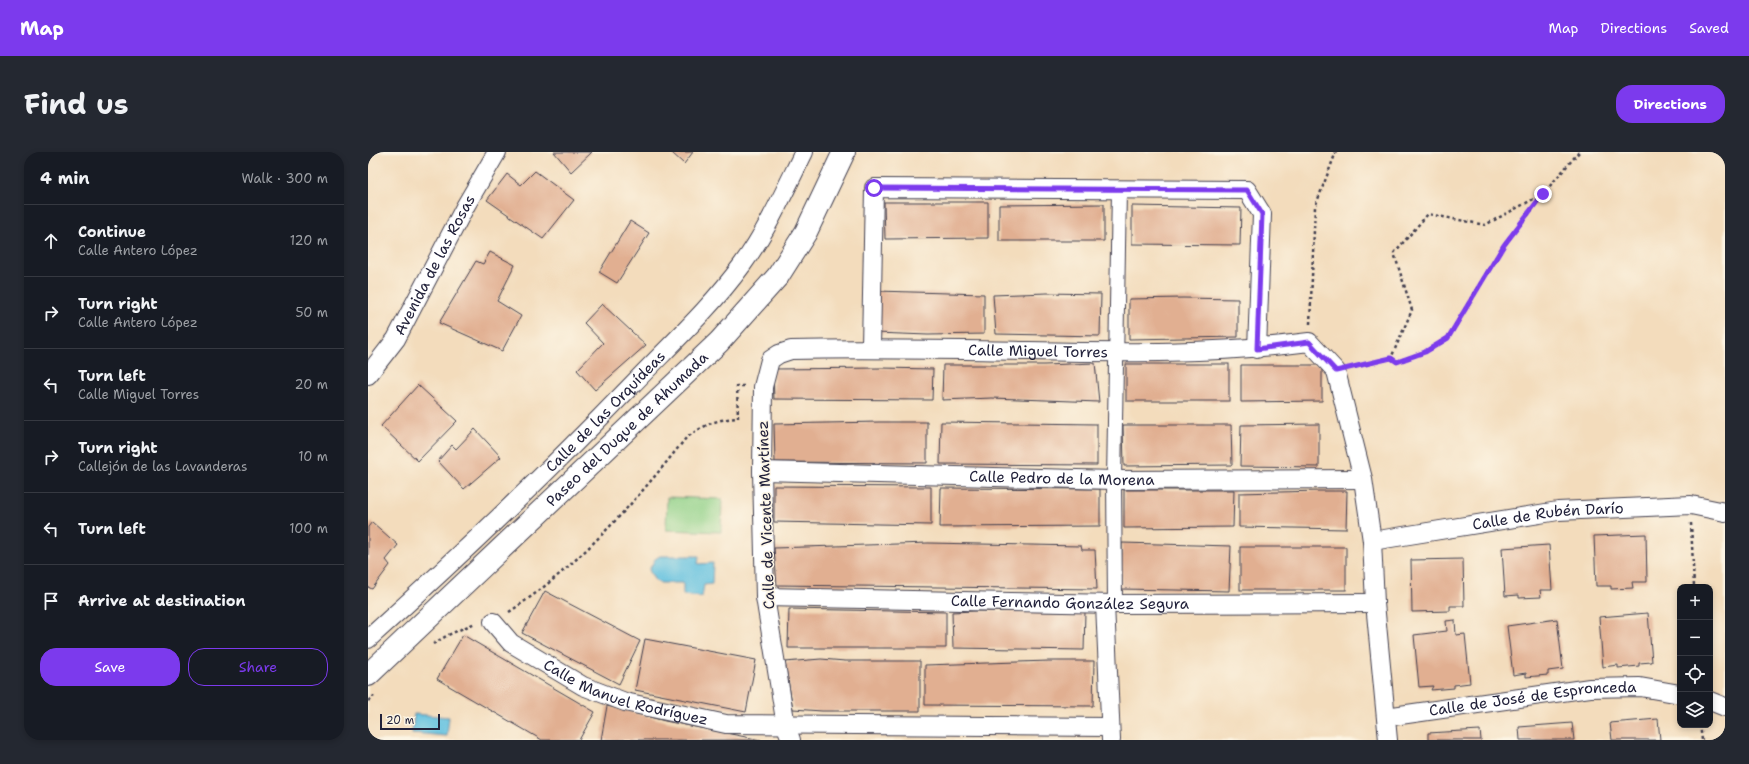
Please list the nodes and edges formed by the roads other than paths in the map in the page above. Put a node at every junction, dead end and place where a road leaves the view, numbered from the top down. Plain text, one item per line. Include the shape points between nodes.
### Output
1 (497, 152) edge
2 (804, 152) edge
3 (844, 152) edge
4 (1119, 190) junction
5 (871, 348) junction
6 (1257, 349) junction
7 (1116, 353) junction
8 (770, 360) joint
9 (368, 375) edge
10 (762, 471) junction
11 (1362, 479) junction
12 (1114, 480) junction
13 (1725, 512) edge
14 (1372, 541) junction
15 (765, 597) junction
16 (1375, 603) junction
17 (1110, 604) junction
18 (494, 622) road end
19 (368, 639) edge
20 (373, 683) edge
21 (1677, 693) edge
22 (1713, 702) edge
23 (1725, 707) edge
24 (1386, 717) junction
25 (789, 733) edge
26 (1111, 733) edge
27 (1388, 740) edge

1 - 9 street, Avenida de las Rosas via 466,205 396,339
2 - 19 street, Calle de las Orquídeas via 774,212 742,265 695,320 573,446
3 - 20 main road, Paseo del Duque de Ahumada via 806,232 778,276 718,342
4 - 5 street via 874,188
4 - 6 street via 1247,190 1262,214
4 - 7 street
5 - 7 street, Calle Miguel Torres
5 - 8 street, Calle Miguel Torres via 791,350
6 - 7 street, Calle Miguel Torres
6 - 11 street, Calle Miguel Torres via 1309,342 1336,371
7 - 12 street
8 - 10 street, Calle de Vicente Martínez via 763,387
10 - 12 street, Calle Pedro de la Morena
10 - 15 street, Calle de Vicente Martínez
11 - 12 street, Calle Pedro de la Morena
11 - 14 street
12 - 17 street
13 - 14 street, Calle de Rubén Darío via 1691,505 1558,511
14 - 16 street
15 - 17 street, Calle Fernando González Segura
15 - 25 street, Calle de Vicente Martínez
16 - 17 street, Calle Fernando González Segura
16 - 24 street
17 - 26 street
18 - 25 street, Calle Manuel Rodríguez via 511,643 583,686 625,702 726,724
21 - 24 street, Calle de José de Espronceda via 1640,687 1590,688
22 - 23 street
24 - 27 street
25 - 26 street, Calle Manuel Rodríguez

